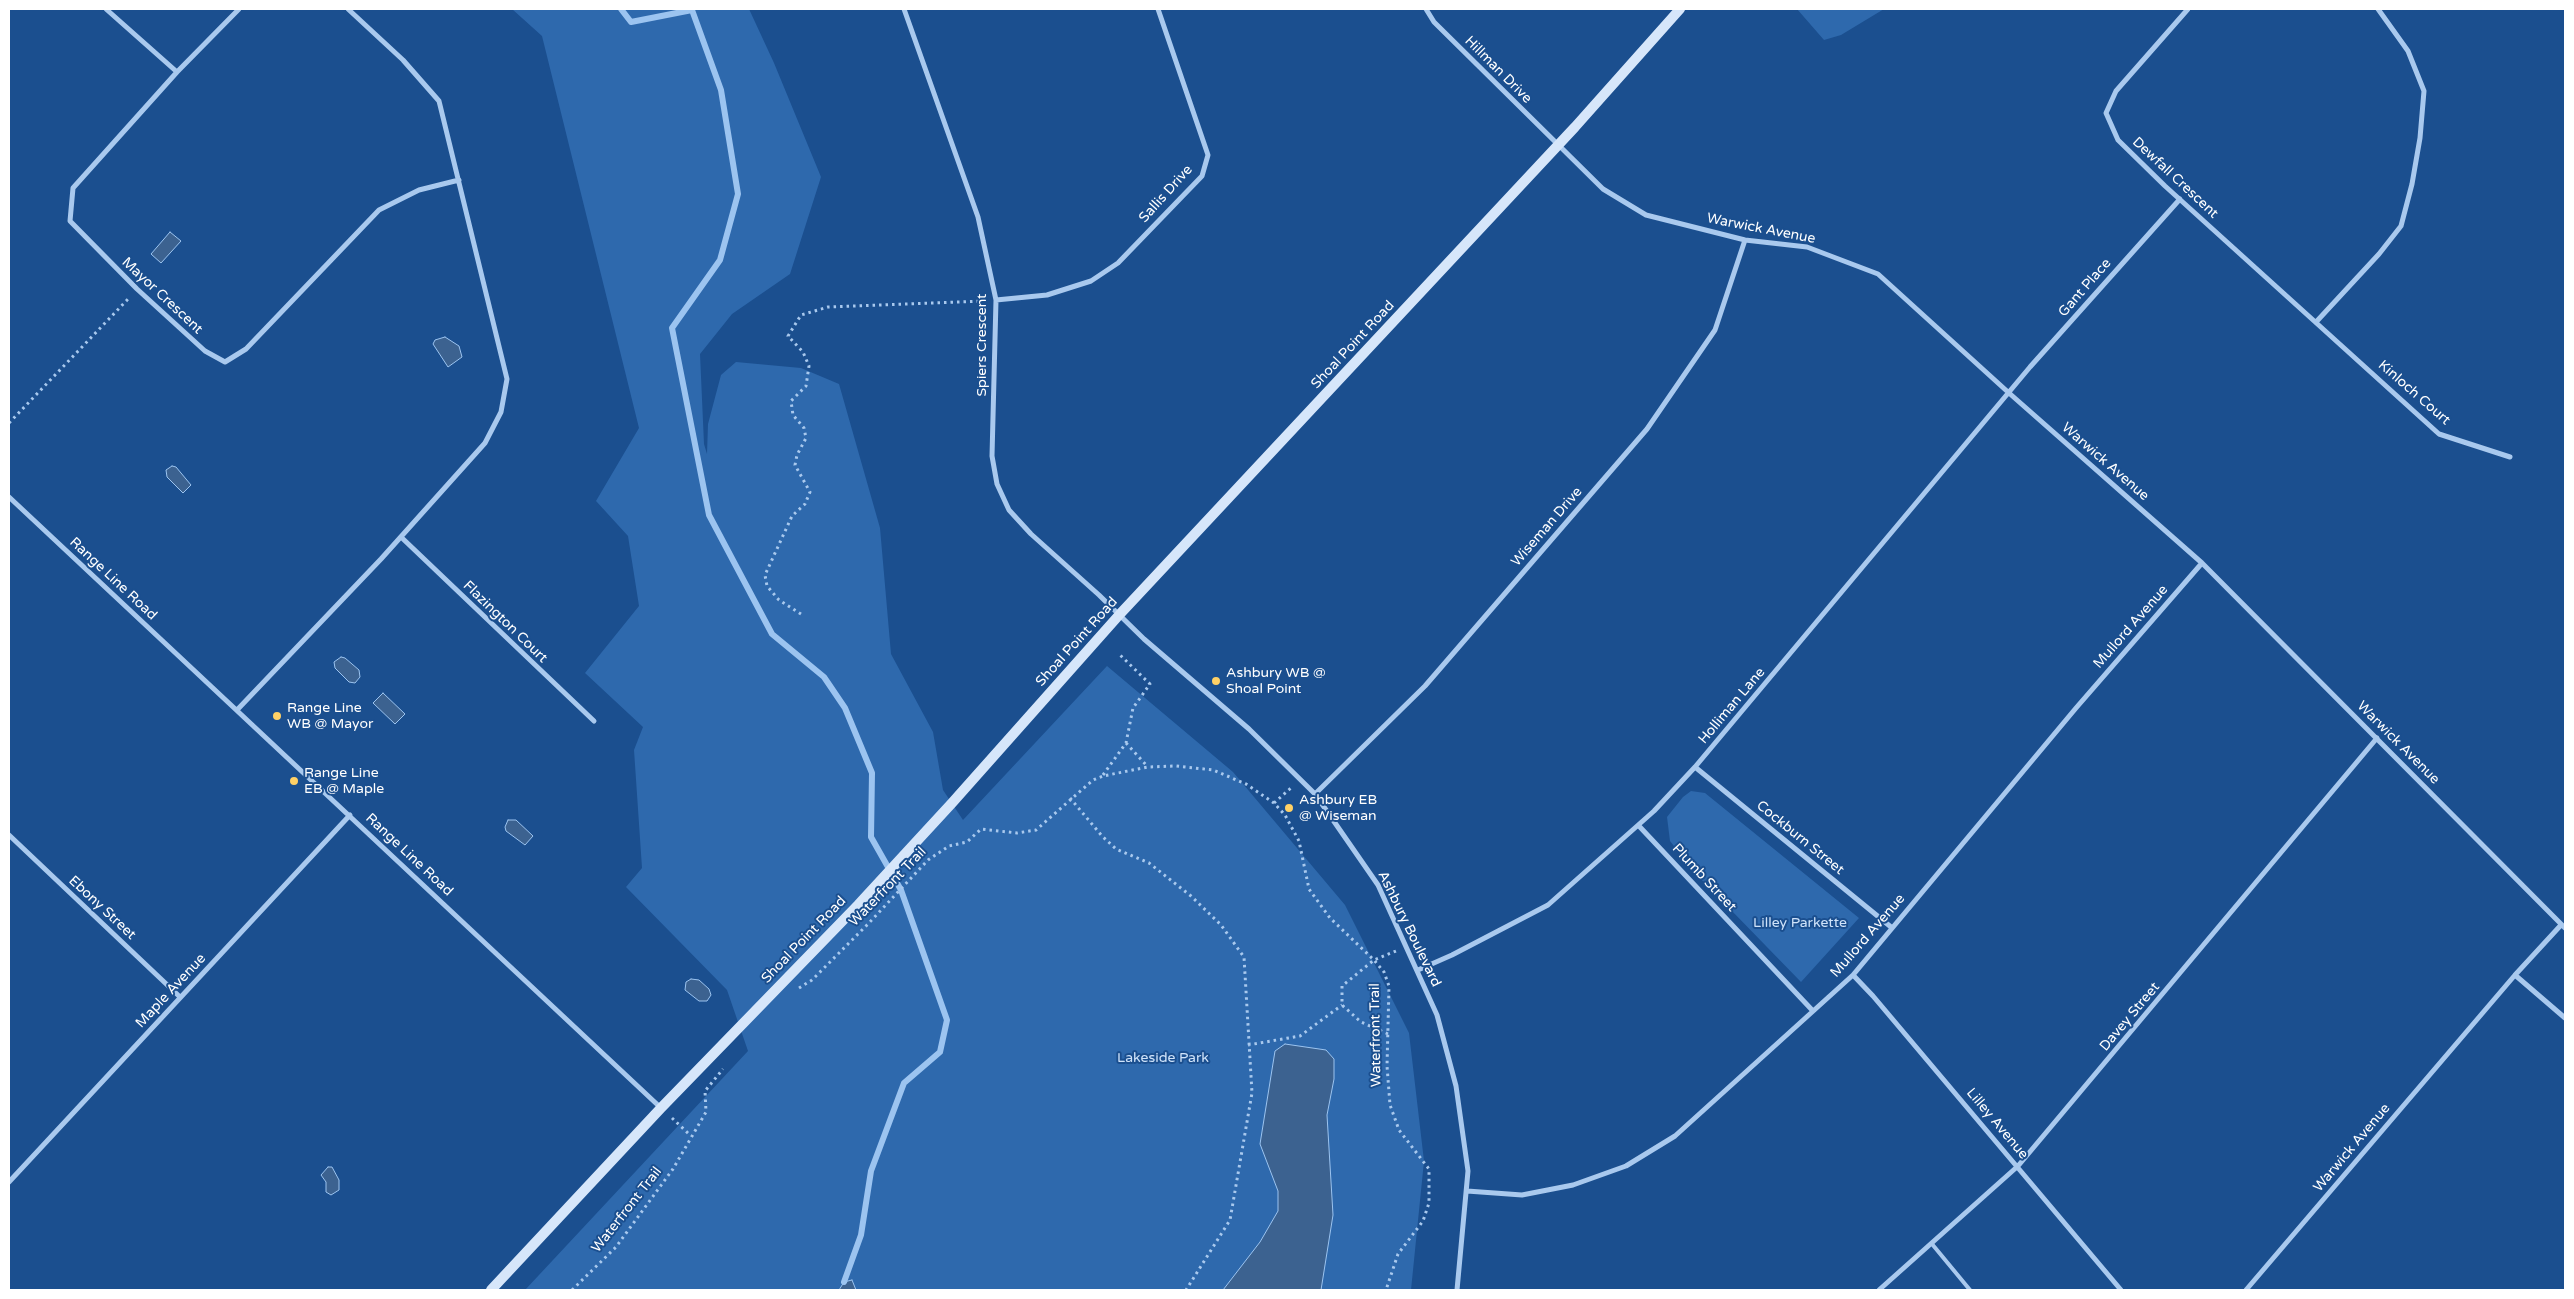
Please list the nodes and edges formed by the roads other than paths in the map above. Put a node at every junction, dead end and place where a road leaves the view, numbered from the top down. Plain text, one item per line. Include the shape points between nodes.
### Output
1 (106, 9) edge
2 (239, 9) edge
3 (348, 9) edge
4 (904, 9) edge
5 (1158, 9) edge
6 (1426, 9) edge
7 (1680, 9) edge
8 (2188, 9) edge
9 (2378, 9) edge
10 (177, 72) junction
11 (1558, 145) junction
12 (460, 180) junction
13 (2180, 199) junction
14 (1745, 240) junction
15 (996, 300) junction
16 (2317, 321) junction
17 (2008, 393) junction
18 (2510, 457) dead end
19 (9, 497) edge
20 (400, 537) junction
21 (2202, 563) junction
22 (1120, 614) junction
23 (237, 710) junction
24 (594, 721) dead end
25 (2377, 738) junction
26 (1695, 767) junction
27 (1315, 794) junction
28 (350, 815) junction
29 (1639, 826) junction
30 (9, 835) edge
31 (2563, 926) edge
32 (1891, 927) junction
33 (1418, 970) junction
34 (1852, 975) junction
35 (2515, 976) junction
36 (180, 997) junction
37 (1813, 1011) junction
38 (2565, 1018) edge
39 (661, 1108) junction
40 (2018, 1166) junction
41 (9, 1182) edge
42 (1467, 1191) junction
43 (1932, 1244) junction
44 (491, 1290) edge
45 (1456, 1290) edge
46 (1879, 1290) edge
47 (1970, 1290) edge
48 (2121, 1290) edge
49 (2246, 1290) edge

1 - 10 street
2 - 10 street, Mayor Crescent
3 - 12 street via 403,60 439,101
4 - 15 street, Spiers Crescent via 978,217
5 - 15 street, Sallis Drive via 1208,155 1202,176 1118,262 1091,281 1047,295
6 - 11 street, Hillman Drive via 1434,22
7 - 11 street, Shoal Point Road
8 - 13 street, Dewfall Crescent via 2116,91 2106,114 2118,140
9 - 16 street via 2408,50 2424,91 2412,184 2401,226
10 - 12 street, Mayor Crescent via 73,188 70,221 205,352 225,362 246,349 379,210 419,190
11 - 14 street, Warwick Avenue via 1603,189 1646,215
11 - 22 street, Shoal Point Road
12 - 20 street via 507,379 501,412 486,443
13 - 16 street, Dewfall Crescent
13 - 17 street, Gant Place
14 - 17 street, Warwick Avenue via 1807,246 1878,274
14 - 27 street, Wiseman Drive via 1716,330 1647,428 1425,686
15 - 22 street, Spiers Crescent via 992,456 997,484 1009,510
16 - 18 street, Kinloch Court via 2439,434
17 - 21 street, Warwick Avenue
17 - 26 street, Holliman Lane
19 - 23 street, Range Line Road
20 - 23 street
20 - 24 street, Flazington Court
21 - 25 street, Warwick Avenue
21 - 32 street, Mullord Avenue
22 - 27 street, Ashbury Boulevard via 1144,640 1249,729
22 - 39 street, Shoal Point Road via 858,905
23 - 28 street, Range Line Road
25 - 31 street, Warwick Avenue
25 - 40 street, Davey Street
26 - 29 street, Holliman Lane
26 - 32 street, Cockburn Street
27 - 33 street, Ashbury Boulevard via 1378,885
28 - 36 street, Maple Avenue
28 - 39 street, Range Line Road
29 - 33 street, Holliman Lane via 1548,905
29 - 37 street, Plumb Street
30 - 36 street, Ebony Street
31 - 35 street, Warwick Avenue
32 - 34 street, Mullord Avenue
33 - 42 street, Ashbury Boulevard via 1437,1015 1456,1086 1468,1171
34 - 37 street, Mullord Avenue
34 - 40 street, Lilley Avenue
35 - 38 street
35 - 49 street, Warwick Avenue
36 - 41 street, Maple Avenue
37 - 42 street, Mullord Avenue via 1675,1136 1626,1166 1573,1185 1522,1195
39 - 44 street, Shoal Point Road
40 - 43 street, Davey Street
40 - 48 street, Lilley Avenue
42 - 45 street, Ashbury Boulevard
43 - 46 street, Davey Street
43 - 47 lane

